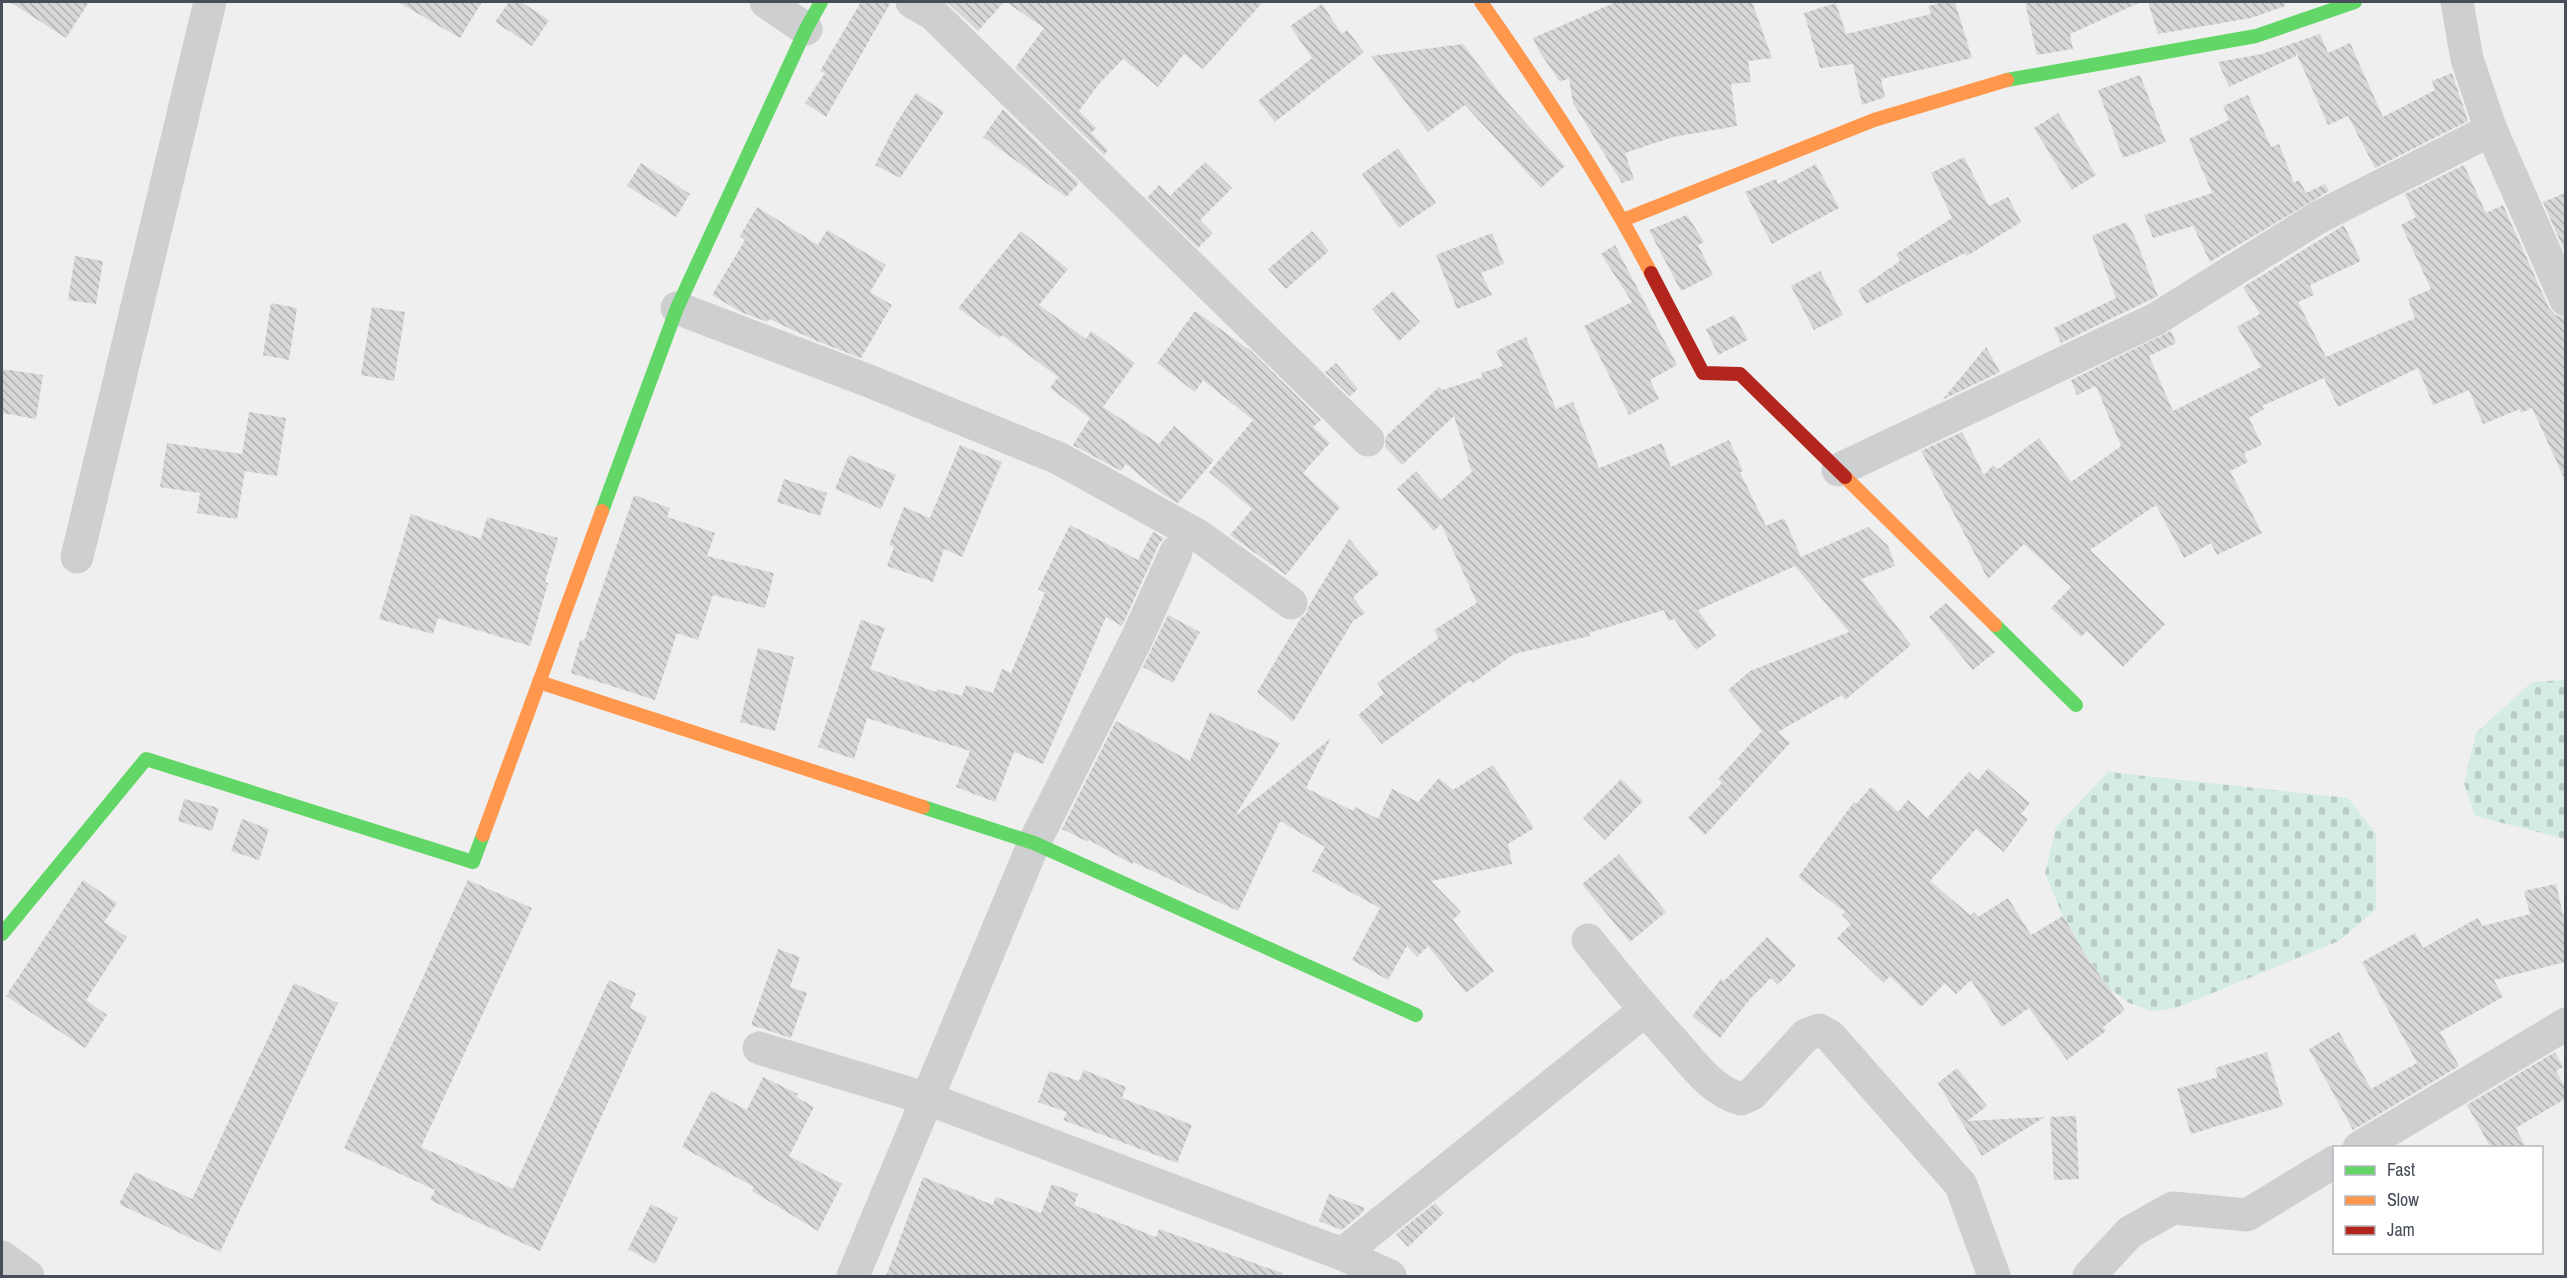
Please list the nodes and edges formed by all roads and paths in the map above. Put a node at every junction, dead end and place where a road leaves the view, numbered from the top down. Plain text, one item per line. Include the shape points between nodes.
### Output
1 (210, 2) edge
2 (765, 2) edge
3 (912, 2) edge
4 (1481, 2) edge
5 (2355, 2) edge
6 (2457, 2) edge
7 (814, 15) edge
8 (2491, 130) junction
9 (1623, 220) junction
10 (2565, 300) edge
11 (677, 308) junction
12 (1368, 440) dead end
13 (1838, 470) junction
14 (1176, 552) dead end
15 (77, 557) dead end
16 (1291, 603) dead end
17 (539, 682) junction
18 (2076, 705) dead end
19 (1034, 843) junction
20 (2, 934) edge
21 (1588, 940) dead end
22 (1644, 1011) junction
23 (1416, 1015) dead end
24 (2565, 1024) edge
25 (759, 1048) dead end
26 (928, 1099) junction
27 (2362, 1146) edge
28 (2333, 1163) edge
29 (1342, 1254) junction
30 (2, 1257) edge
31 (28, 1276) edge
32 (853, 1276) edge
33 (1390, 1276) edge
34 (1994, 1276) edge
35 (2089, 1276) edge

1 - 15 street
2 - 7 street
3 - 12 street via 933,14
4 - 9 street via 1538,83
5 - 9 street via 2256,36 1995,82 1874,120
6 - 8 street via 2467,59
7 - 11 street
8 - 10 street
8 - 13 street via 2319,217 2156,320
9 - 13 street via 1703,373 1740,374
11 - 16 street via 1058,458 1199,536
11 - 17 street
13 - 18 street
14 - 19 street
17 - 19 street
17 - 20 street via 473,862 146,759
19 - 23 street
19 - 26 street
21 - 22 street
22 - 29 street
22 - 34 street via 1707,1079 1741,1099 1752,1094 1806,1035 1819,1030 1830,1036 1961,1185
24 - 27 street
25 - 26 street
26 - 29 street
26 - 32 street
28 - 35 street via 2247,1215 2173,1208 2130,1232
29 - 33 street
30 - 31 street

